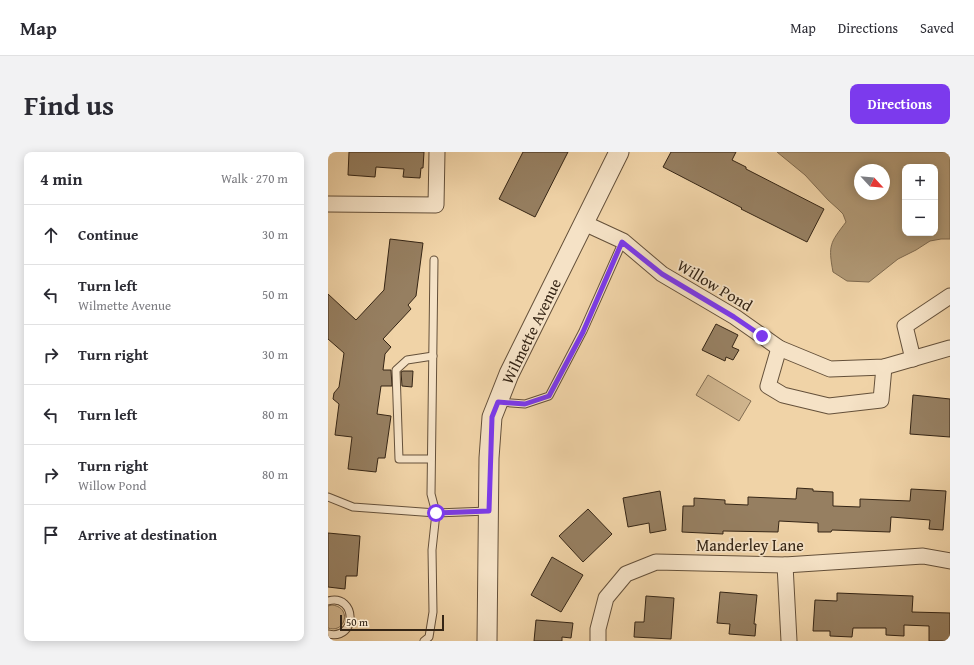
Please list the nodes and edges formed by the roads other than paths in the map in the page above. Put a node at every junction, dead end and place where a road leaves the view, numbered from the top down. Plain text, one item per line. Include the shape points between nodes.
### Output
1 (437, 152) edge
2 (619, 152) edge
3 (328, 204) edge
4 (584, 223) junction
5 (622, 242) junction
6 (434, 260) dead end
7 (950, 296) edge
8 (779, 348) junction
9 (950, 348) edge
10 (433, 356) junction
11 (913, 359) junction
12 (884, 367) junction
13 (498, 402) junction
14 (431, 459) junction
15 (328, 497) edge
16 (489, 511) junction
17 (436, 513) junction
18 (950, 561) edge
19 (785, 565) junction
20 (328, 601) edge
21 (328, 634) edge
22 (338, 638) edge
23 (424, 641) edge
24 (487, 641) edge
25 (598, 641) edge
26 (789, 641) edge

1 - 3 street via 436,205
2 - 4 street, Wilmette Avenue
4 - 5 street, Willow Pond
4 - 13 street, Wilmette Avenue via 509,374
5 - 8 street, Willow Pond via 662,274 734,317
5 - 13 lane via 583,332 549,396 525,404
6 - 10 lane
7 - 11 street via 905,326
8 - 12 street, Willow Pond via 830,369
8 - 12 street via 768,386 783,394 829,406 881,400
9 - 11 street, Willow Pond
10 - 14 lane
10 - 14 lane via 407,360 396,370 399,459
11 - 12 street, Willow Pond
13 - 16 street, Wilmette Avenue via 492,417
14 - 17 lane via 431,494
15 - 17 lane via 352,507
16 - 17 lane
16 - 24 street, Wilmette Avenue
17 - 23 lane via 432,550 434,612 429,637
18 - 19 street, Manderley Lane via 923,556
19 - 25 street, Manderley Lane via 656,562 626,574 606,598 598,629
19 - 26 street
20 - 22 lane via 342,602 350,611 350,622
21 - 22 lane

